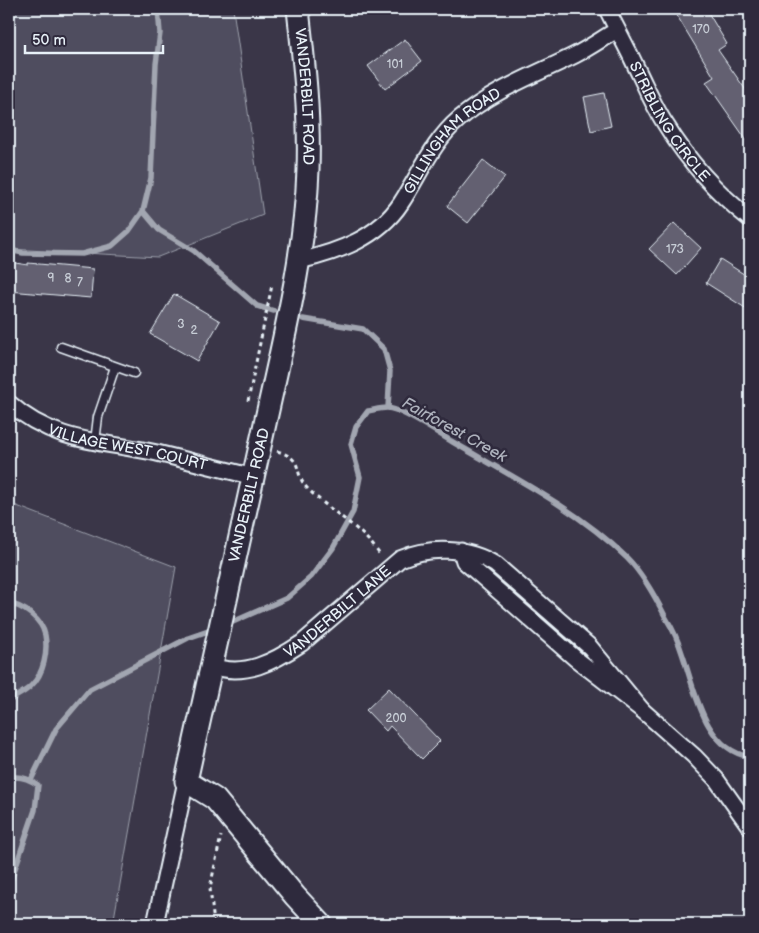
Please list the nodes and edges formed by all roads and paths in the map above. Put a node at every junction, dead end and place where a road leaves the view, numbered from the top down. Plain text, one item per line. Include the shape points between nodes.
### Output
1 (298, 9) edge
2 (606, 9) edge
3 (617, 30) junction
4 (750, 219) edge
5 (299, 261) junction
6 (272, 285) dead end
7 (262, 335) dead end
8 (61, 347) dead end
9 (115, 367) junction
10 (134, 374) dead end
11 (9, 402) edge
12 (95, 442) junction
13 (274, 450) dead end
14 (254, 477) junction
15 (389, 569) junction
16 (211, 663) junction
17 (186, 781) junction
18 (750, 827) edge
19 (222, 834) dead end
20 (155, 924) edge
21 (214, 924) edge
22 (321, 924) edge

1 - 5 street, VANDERBILT ROAD via 309,128
2 - 3 street, STRIBLING CIRCLE
3 - 4 street, STRIBLING CIRCLE via 654,104 683,151 733,206
3 - 5 street, GILLINGHAM ROAD via 483,100 457,120 436,144 401,204 386,221 345,248
5 - 14 street, VANDERBILT ROAD
6 - 7 path
8 - 9 lane
9 - 10 lane
9 - 12 lane via 98,417
11 - 12 street, VILLAGE WEST COURT via 48,429
12 - 14 street, VILLAGE WEST COURT
13 - 15 path via 290,455 297,463 307,489 364,534
14 - 16 street, VANDERBILT ROAD
15 - 16 street, VANDERBILT LANE via 289,652 248,669 229,671
15 - 18 street, VANDERBILT LANE via 400,559 418,552 461,551 464,561 694,756 711,773
16 - 17 street, VANDERBILT ROAD
17 - 20 street
17 - 22 street via 215,798
19 - 21 path via 210,888

